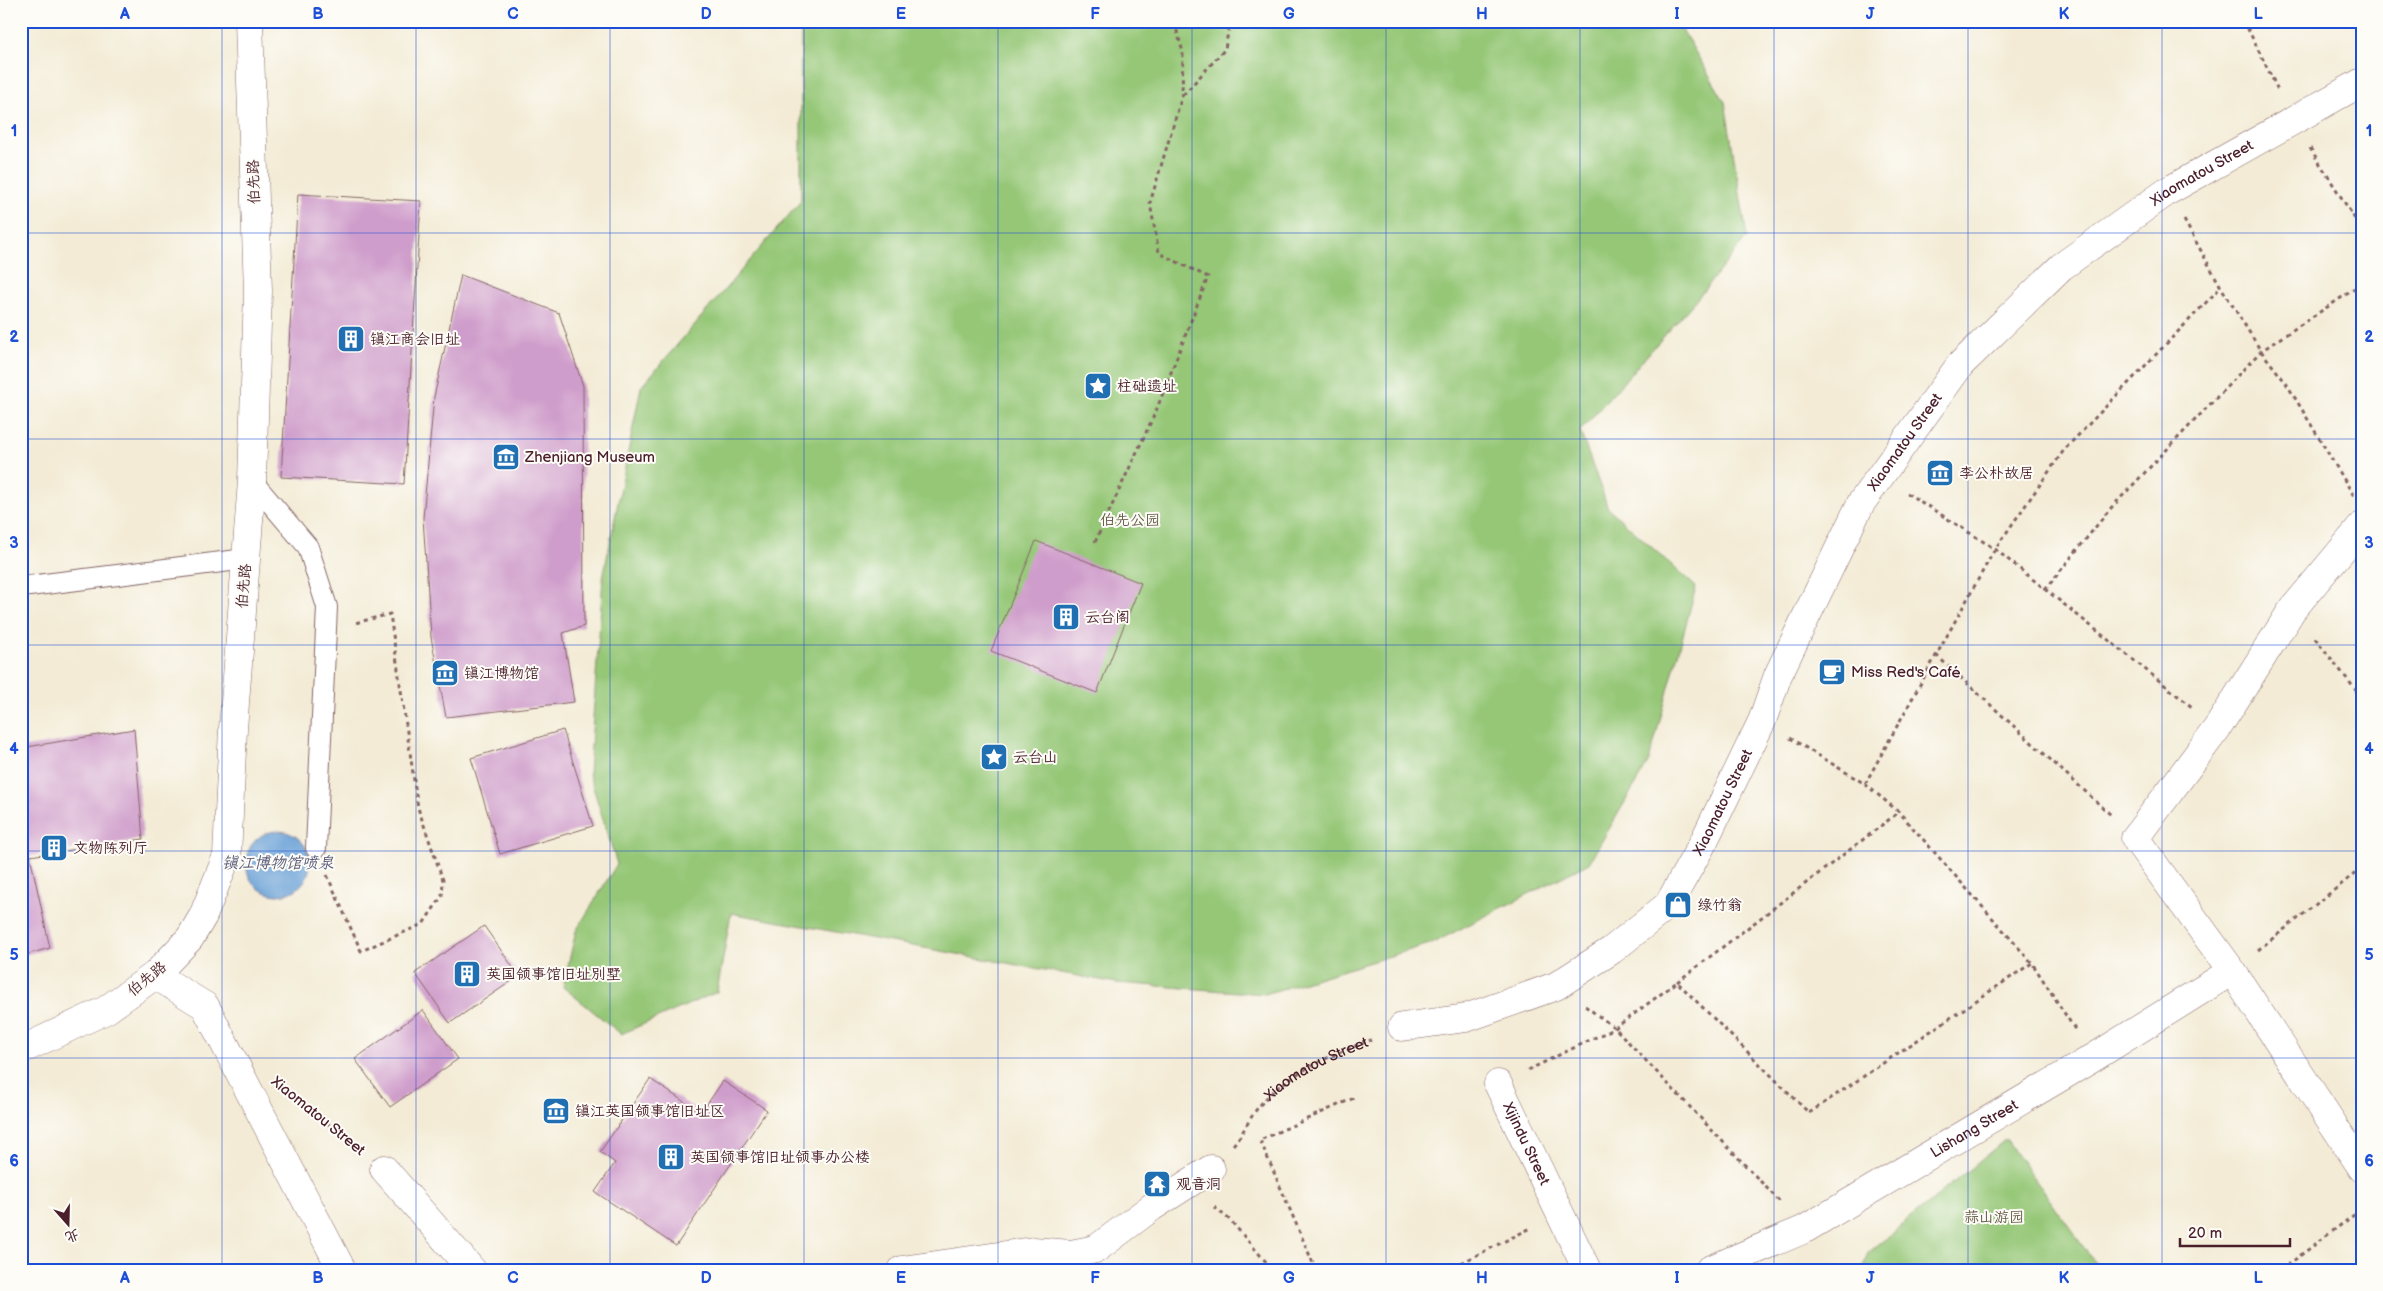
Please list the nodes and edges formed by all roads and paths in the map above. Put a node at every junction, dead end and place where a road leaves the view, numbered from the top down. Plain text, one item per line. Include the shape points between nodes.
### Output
1 (249, 21) edge
2 (1174, 21) edge
3 (1230, 21) edge
4 (2362, 82) edge
5 (1182, 96) junction
6 (2168, 191) junction
7 (2362, 284) edge
8 (2221, 287) junction
9 (2262, 351) junction
10 (1880, 477) junction
11 (252, 481) junction
12 (2359, 513) edge
13 (1095, 542) dead end
14 (1995, 549) junction
15 (246, 559) junction
16 (21, 587) edge
17 (2045, 590) junction
18 (2292, 610) junction
19 (390, 614) dead end
20 (1936, 655) junction
21 (2362, 698) edge
22 (1762, 721) junction
23 (2218, 727) junction
24 (1865, 784) junction
25 (1899, 812) junction
26 (2135, 838) junction
27 (316, 848) joint
28 (2362, 868) edge
29 (2032, 963) junction
30 (2232, 971) junction
31 (155, 976) junction
32 (1677, 982) junction
33 (1402, 1028) joint
34 (1615, 1028) junction
35 (21, 1050) edge
36 (2093, 1058) junction
37 (1498, 1084) joint
38 (285, 1089) dead end
39 (1354, 1098) dead end
40 (2362, 1168) edge
41 (384, 1169) joint
42 (1211, 1169) joint
43 (1185, 1186) junction
44 (2362, 1209) edge
45 (1561, 1214) junction
46 (1805, 1229) junction
47 (342, 1270) edge
48 (472, 1270) edge
49 (902, 1270) edge
50 (1273, 1270) edge
51 (1316, 1270) edge
52 (1447, 1270) edge
53 (1587, 1270) edge
54 (1709, 1270) edge
55 (2281, 1270) edge

1 - 11 street, 伯先路 via 258,291
2 - 5 path via 1183,52
3 - 5 path via 1225,49
4 - 6 street, Xiaomatou Street
5 - 13 path via 1150,203 1160,254 1208,277 1156,411
6 - 8 path
6 - 10 street, Xiaomatou Street via 2061,267 1960,365
7 - 9 path
8 - 9 path
8 - 14 path via 2064,450
9 - 12 path via 2286,383
9 - 17 path via 2110,509
10 - 14 path
10 - 22 street, Xiaomatou Street via 1861,503 1778,675
11 - 15 street, 伯先路
11 - 27 lane via 308,547 327,608
12 - 18 street
14 - 17 path
14 - 20 path
15 - 16 lane
15 - 31 street, 伯先路 via 227,856 190,938
17 - 23 path
18 - 21 path
18 - 23 street
19 - 27 path via 418,808 443,880 442,896 423,924 361,951
20 - 24 path
20 - 26 path
22 - 24 path
22 - 33 street, Xiaomatou Street via 1704,841 1668,904 1612,950 1556,986 1466,1018
23 - 26 street
24 - 25 path
25 - 29 path
25 - 32 path
26 - 30 street
28 - 30 path
29 - 32 path via 1809,1113
29 - 36 path
30 - 36 street, Lishang Street
30 - 40 street
31 - 35 street, 伯先路 via 106,1010
31 - 47 street via 205,1006
32 - 34 path
33 - 42 path, Xiaomatou Street via 1325,1058 1281,1086 1261,1103 1237,1141
34 - 37 path
34 - 46 path
36 - 46 street, Lishang Street
37 - 45 street, Xijindu Street
38 - 41 path, Xiaomatou Street
39 - 51 path via 1260,1140
41 - 48 street
42 - 43 street
43 - 49 street via 1096,1249 1072,1254 1033,1251
43 - 50 path via 1230,1220
44 - 55 path
45 - 52 path
45 - 53 street, Xijindu Street
46 - 54 street, Lishang Street

